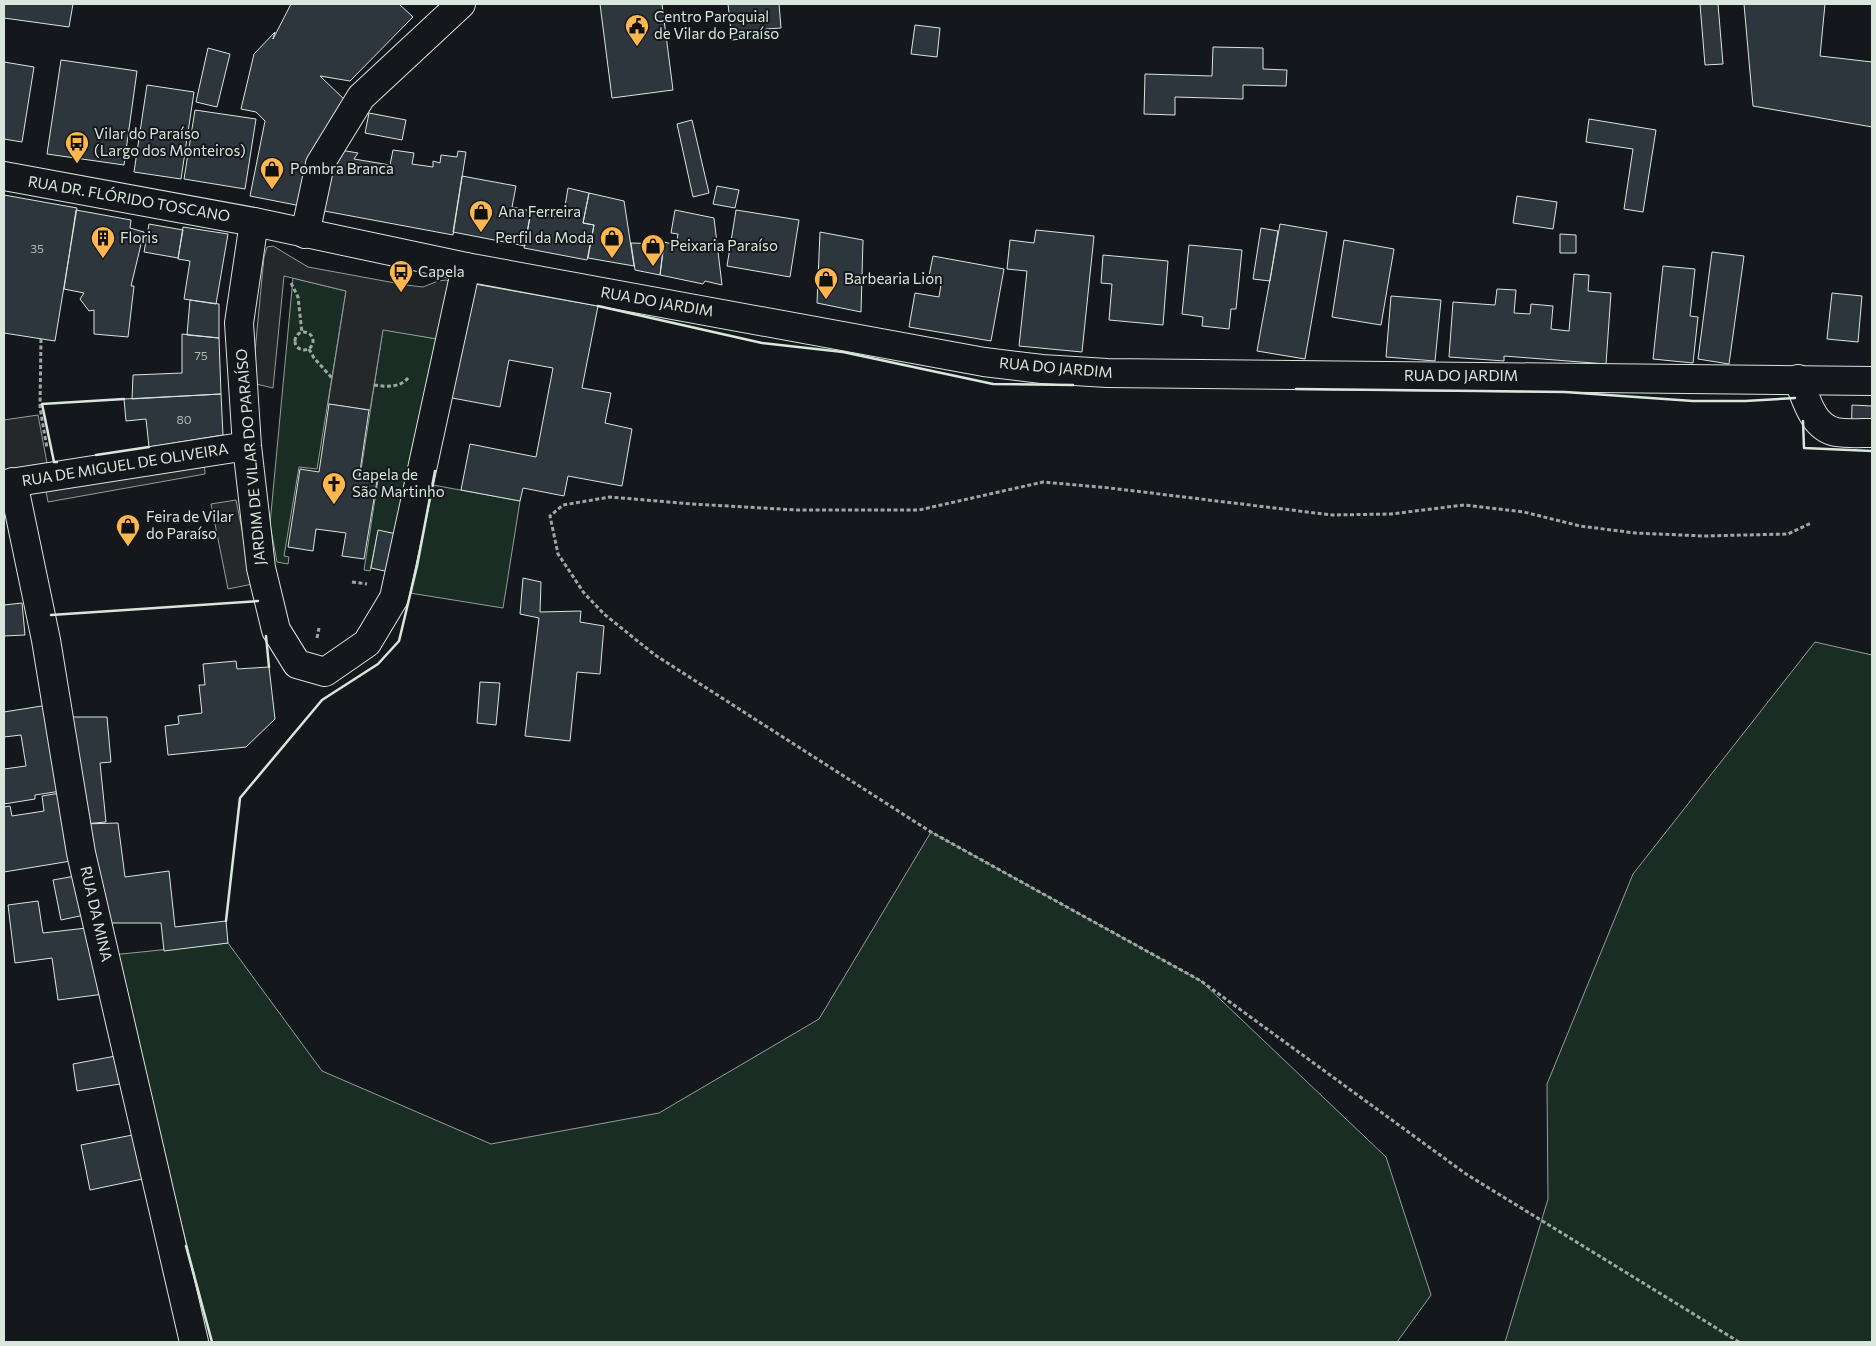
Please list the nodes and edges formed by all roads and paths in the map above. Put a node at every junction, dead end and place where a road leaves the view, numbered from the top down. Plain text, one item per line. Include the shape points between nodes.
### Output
1 (461, 4) edge
2 (4, 176) edge
3 (254, 222) junction
4 (305, 234) junction
5 (466, 267) junction
6 (291, 283) dead end
7 (302, 333) junction
8 (41, 339) dead end
9 (309, 349) junction
10 (412, 373) dead end
11 (332, 378) dead end
12 (1798, 379) junction
13 (1872, 381) edge
14 (374, 385) dead end
15 (1872, 433) edge
16 (247, 446) junction
17 (53, 476) junction
18 (8, 483) edge
19 (1811, 523) dead end
20 (194, 1342) edge
21 (1739, 1342) edge

1 - 4 street via 361,97 320,164
2 - 3 street, RUA DR. FLÓRIDO TOSCANO
3 - 4 street, RUA DO JARDIM
3 - 16 street, JARDIM DE VILAR DO PARAÍSO via 239,324
4 - 5 street, RUA DO JARDIM
5 - 12 street, RUA DO JARDIM via 984,362 1042,369 1107,373
5 - 16 street, JARDIM DE VILAR DO PARAÍSO via 394,598 367,643 325,672 297,664 276,630 260,568
6 - 7 path via 298,298
7 - 9 path via 308,333 313,339
7 - 9 path via 296,339 296,345 300,350
8 - 17 path via 40,408
9 - 11 path
10 - 14 path via 407,380 395,386
12 - 13 street, RUA DO JARDIM
12 - 15 street via 1813,416 1822,425 1835,432
16 - 17 street, RUA DE MIGUEL DE OLIVEIRA
17 - 18 street, RUA DE MIGUEL DE OLIVEIRA
18 - 20 street, RUA DA MINA via 46,640 81,852
19 - 21 path via 1788,534 1704,536 1635,533 1580,526 1524,512 1464,505 1391,514 1332,515 1043,482 918,510 797,510 610,497 563,505 550,516 558,554 584,593 604,614 656,655 931,832 1201,982 1466,1174

